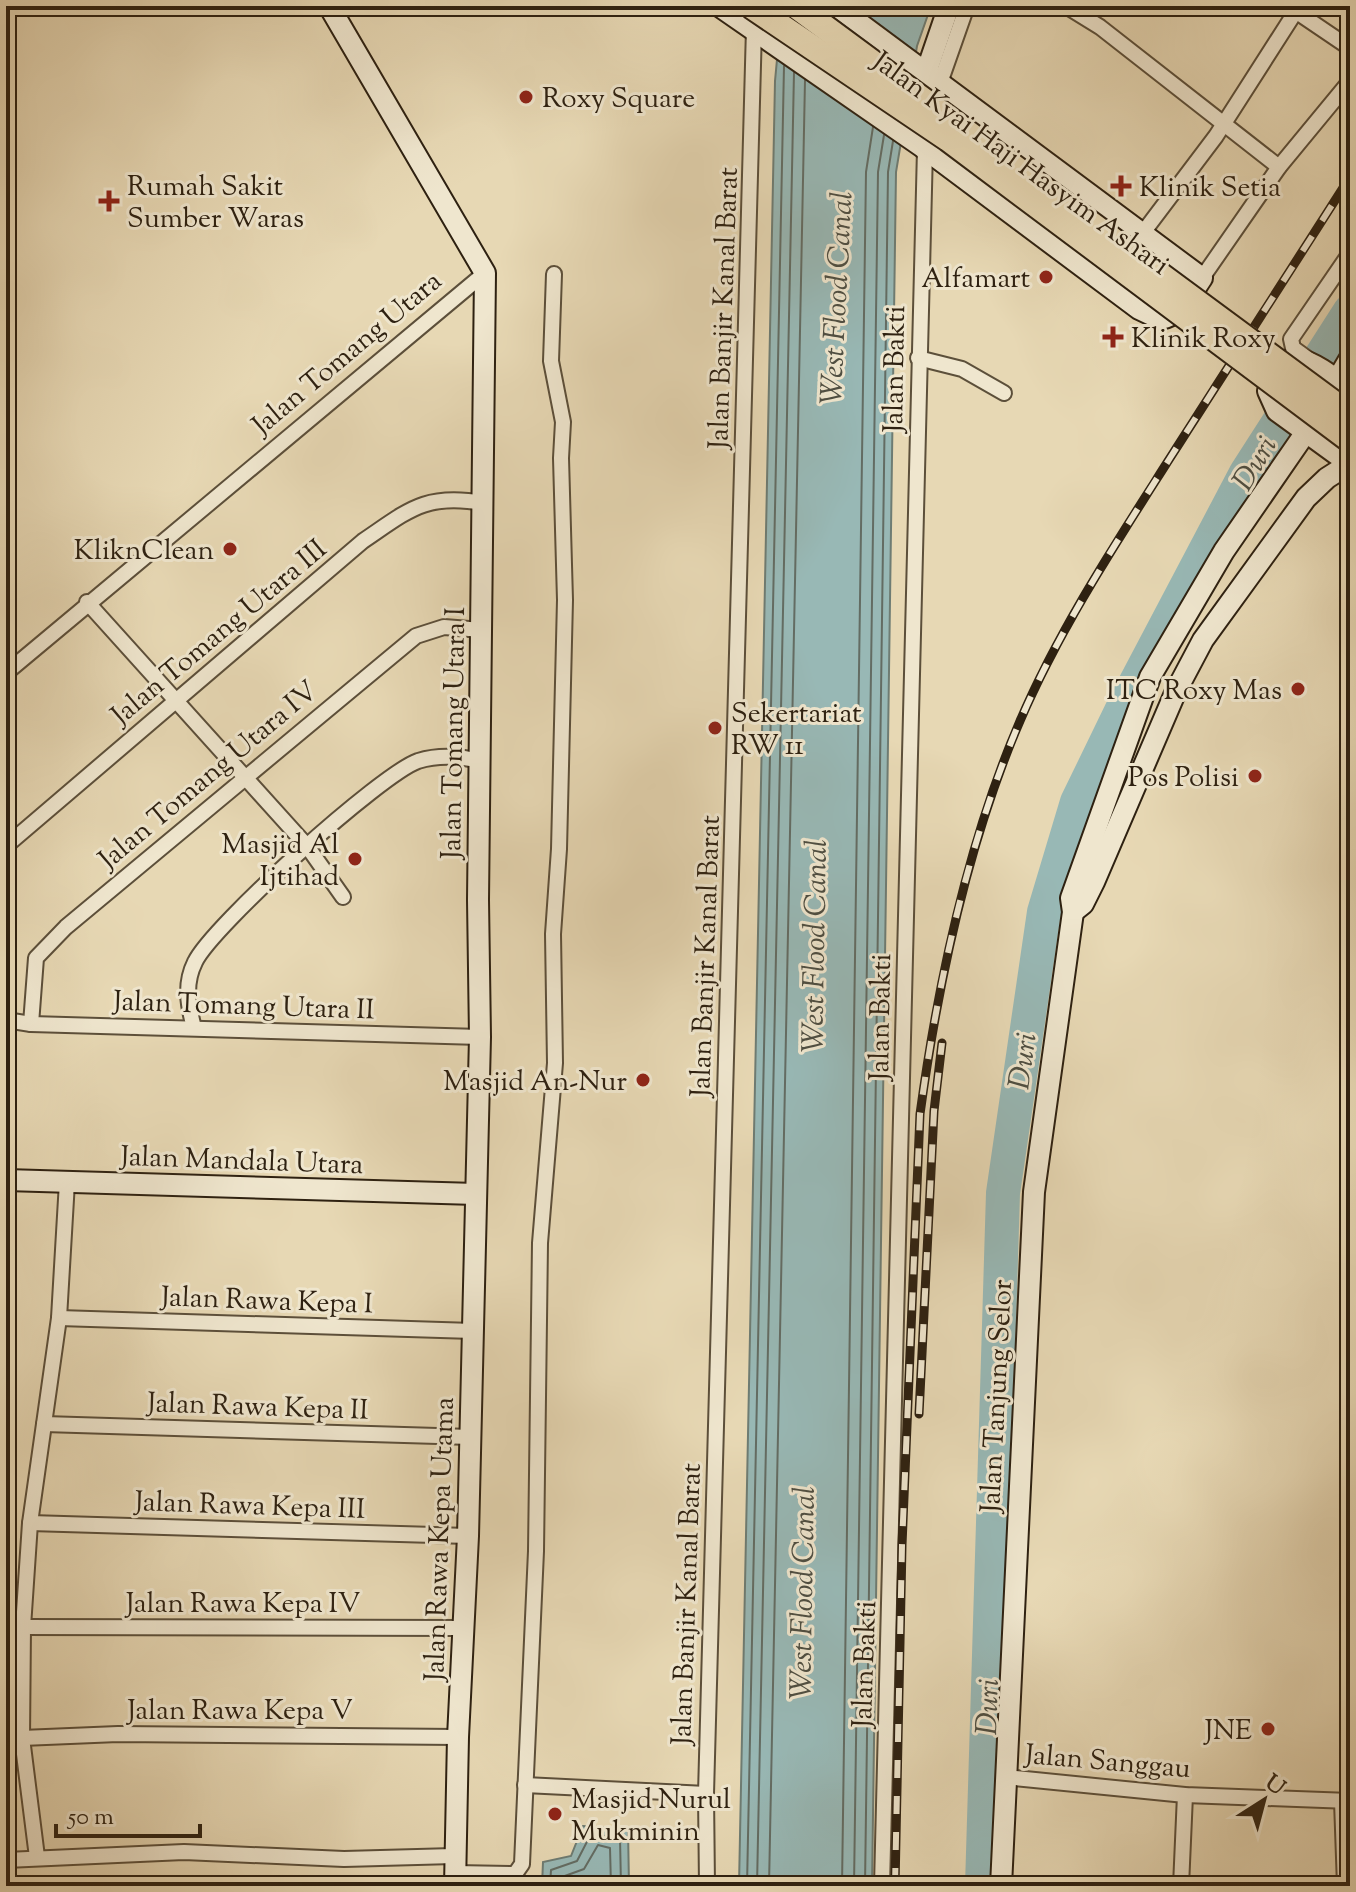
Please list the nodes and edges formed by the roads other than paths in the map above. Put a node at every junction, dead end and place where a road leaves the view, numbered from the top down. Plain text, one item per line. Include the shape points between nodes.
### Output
1 (329, 6) edge
2 (719, 6) edge
3 (796, 6) edge
4 (836, 6) edge
5 (941, 6) edge
6 (949, 6) edge
7 (967, 6) edge
8 (1066, 6) edge
9 (1292, 8) edge
10 (757, 23) edge
11 (1350, 48) edge
12 (926, 73) junction
13 (1350, 81) edge
14 (1223, 125) junction
15 (923, 148) junction
16 (1279, 167) junction
17 (1105, 206) junction
18 (1138, 232) junction
19 (1350, 253) edge
20 (1071, 256) junction
21 (485, 273) junction
22 (554, 274) dead end
23 (1202, 278) junction
24 (1100, 280) junction
25 (918, 358) junction
26 (1350, 358) edge
27 (1313, 362) junction
28 (1340, 382) edge
29 (1004, 393) dead end
30 (1350, 415) edge
31 (1301, 429) junction
32 (1350, 440) edge
33 (1350, 464) edge
34 (483, 503) junction
35 (87, 602) junction
36 (482, 630) junction
37 (6, 673) edge
38 (175, 701) junction
39 (479, 761) junction
40 (242, 777) junction
41 (6, 846) edge
42 (307, 846) junction
43 (343, 897) dead end
44 (1073, 912) junction
45 (6, 1020) edge
46 (31, 1024) junction
47 (194, 1028) junction
48 (480, 1037) junction
49 (6, 1180) edge
50 (67, 1182) junction
51 (476, 1194) junction
52 (59, 1318) junction
53 (473, 1331) junction
54 (44, 1424) junction
55 (471, 1437) junction
56 (30, 1523) junction
57 (468, 1536) junction
58 (23, 1627) junction
59 (463, 1628) junction
60 (458, 1737) junction
61 (22, 1738) junction
62 (1005, 1777) junction
63 (525, 1785) junction
64 (706, 1794) junction
65 (1185, 1795) junction
66 (1346, 1801) edge
67 (37, 1857) junction
68 (6, 1860) edge
69 (455, 1874) edge
70 (707, 1886) edge
71 (882, 1886) edge
72 (1001, 1886) edge
73 (1181, 1886) edge
74 (1345, 1886) edge

1 - 21 street, Jalan Tomang Utara
2 - 10 street
3 - 30 main road, Jalan Kyai Haji Hasyim Ashari, bridge
4 - 12 street, Jalan Kyai Haji Hasyim Ashari
5 - 12 street
6 - 12 street
7 - 12 street
8 - 14 street
9 - 11 street
9 - 14 street
10 - 15 street, Jalan Kyai Haji Hasyim Ashari
10 - 32 main road, Jalan Kyai Haji Hasyim Ashari, bridge via 948,139
10 - 64 street, Jalan Banjir Kanal Barat
12 - 17 street, Jalan Kyai Haji Hasyim Ashari
13 - 16 street
14 - 16 street
14 - 18 street
15 - 20 street, Jalan Kyai Haji Hasyim Ashari
15 - 25 street, Jalan Bakti
16 - 23 street
17 - 18 street, Jalan Kyai Haji Hasyim Ashari
17 - 20 street via 1109,221 1101,242 1083,255
18 - 23 street, Jalan Kyai Haji Hasyim Ashari
18 - 24 street via 1111,237 1104,244 1097,265
19 - 27 street via 1291,339 1293,348
20 - 24 street, Jalan Kyai Haji Hasyim Ashari
21 - 34 street, Jalan Tomang Utara I
21 - 35 street, Jalan Tomang Utara
22 - 63 street via 551,361 563,422 565,600 553,934 555,1063 540,1243 536,1551
23 - 24 street, Jalan Kyai Haji Hasyim Ashari via 1174,315 1160,319
25 - 29 street via 962,369
25 - 71 street, Jalan Bakti
26 - 28 street
27 - 28 street
27 - 31 street via 1290,361 1273,377 1268,399
31 - 33 street
31 - 44 street, Jalan Tanjung Selor via 1150,677 1071,898
33 - 44 street, Jalan Tanjung Selor via 1306,498 1203,640 1094,882
34 - 36 street, Jalan Tomang Utara I
34 - 38 street, Jalan Tomang Utara III via 451,499 419,504 363,541
35 - 37 street, Jalan Tomang Utara
35 - 38 street
36 - 39 street, Jalan Tomang Utara I
36 - 40 street, Jalan Tomang Utara IV via 444,627 416,636
38 - 40 street
38 - 41 street, Jalan Tomang Utara III
39 - 42 street via 448,756 417,762
39 - 48 street, Jalan Tomang Utara I
40 - 42 street
40 - 46 street, Jalan Tomang Utara IV via 43,949 32,976
42 - 43 street
42 - 47 street via 215,932 195,962 187,999
44 - 62 street, Jalan Tanjung Selor via 1034,1192
45 - 46 street, Jalan Tomang Utara II
46 - 47 street, Jalan Tomang Utara II
47 - 48 street, Jalan Tomang Utara II
48 - 51 street, Jalan Tomang Utara I
49 - 50 street, Jalan Mandala Utara
50 - 51 street, Jalan Mandala Utara
50 - 52 street
51 - 53 street, Jalan Rawa Kepa Utama
52 - 53 street, Jalan Rawa Kepa I
52 - 54 street
53 - 55 street, Jalan Rawa Kepa Utama
54 - 55 street, Jalan Rawa Kepa II
54 - 56 street
55 - 57 street, Jalan Rawa Kepa Utama
56 - 57 street, Jalan Rawa Kepa III
56 - 58 street
57 - 59 street, Jalan Rawa Kepa Utama
58 - 59 street, Jalan Rawa Kepa IV
58 - 61 street
59 - 60 street, Jalan Rawa Kepa Utama
60 - 61 street, Jalan Rawa Kepa V
60 - 69 street, Jalan Rawa Kepa Utama
61 - 67 street
62 - 65 street, Jalan Sanggau
62 - 72 street, Jalan Tanjung Selor
63 - 64 street
63 - 69 street via 520,1871
64 - 70 street, Jalan Banjir Kanal Barat
65 - 66 street, Jalan Sanggau
65 - 73 street
66 - 74 street
67 - 68 street
67 - 69 street via 184,1852 344,1859

